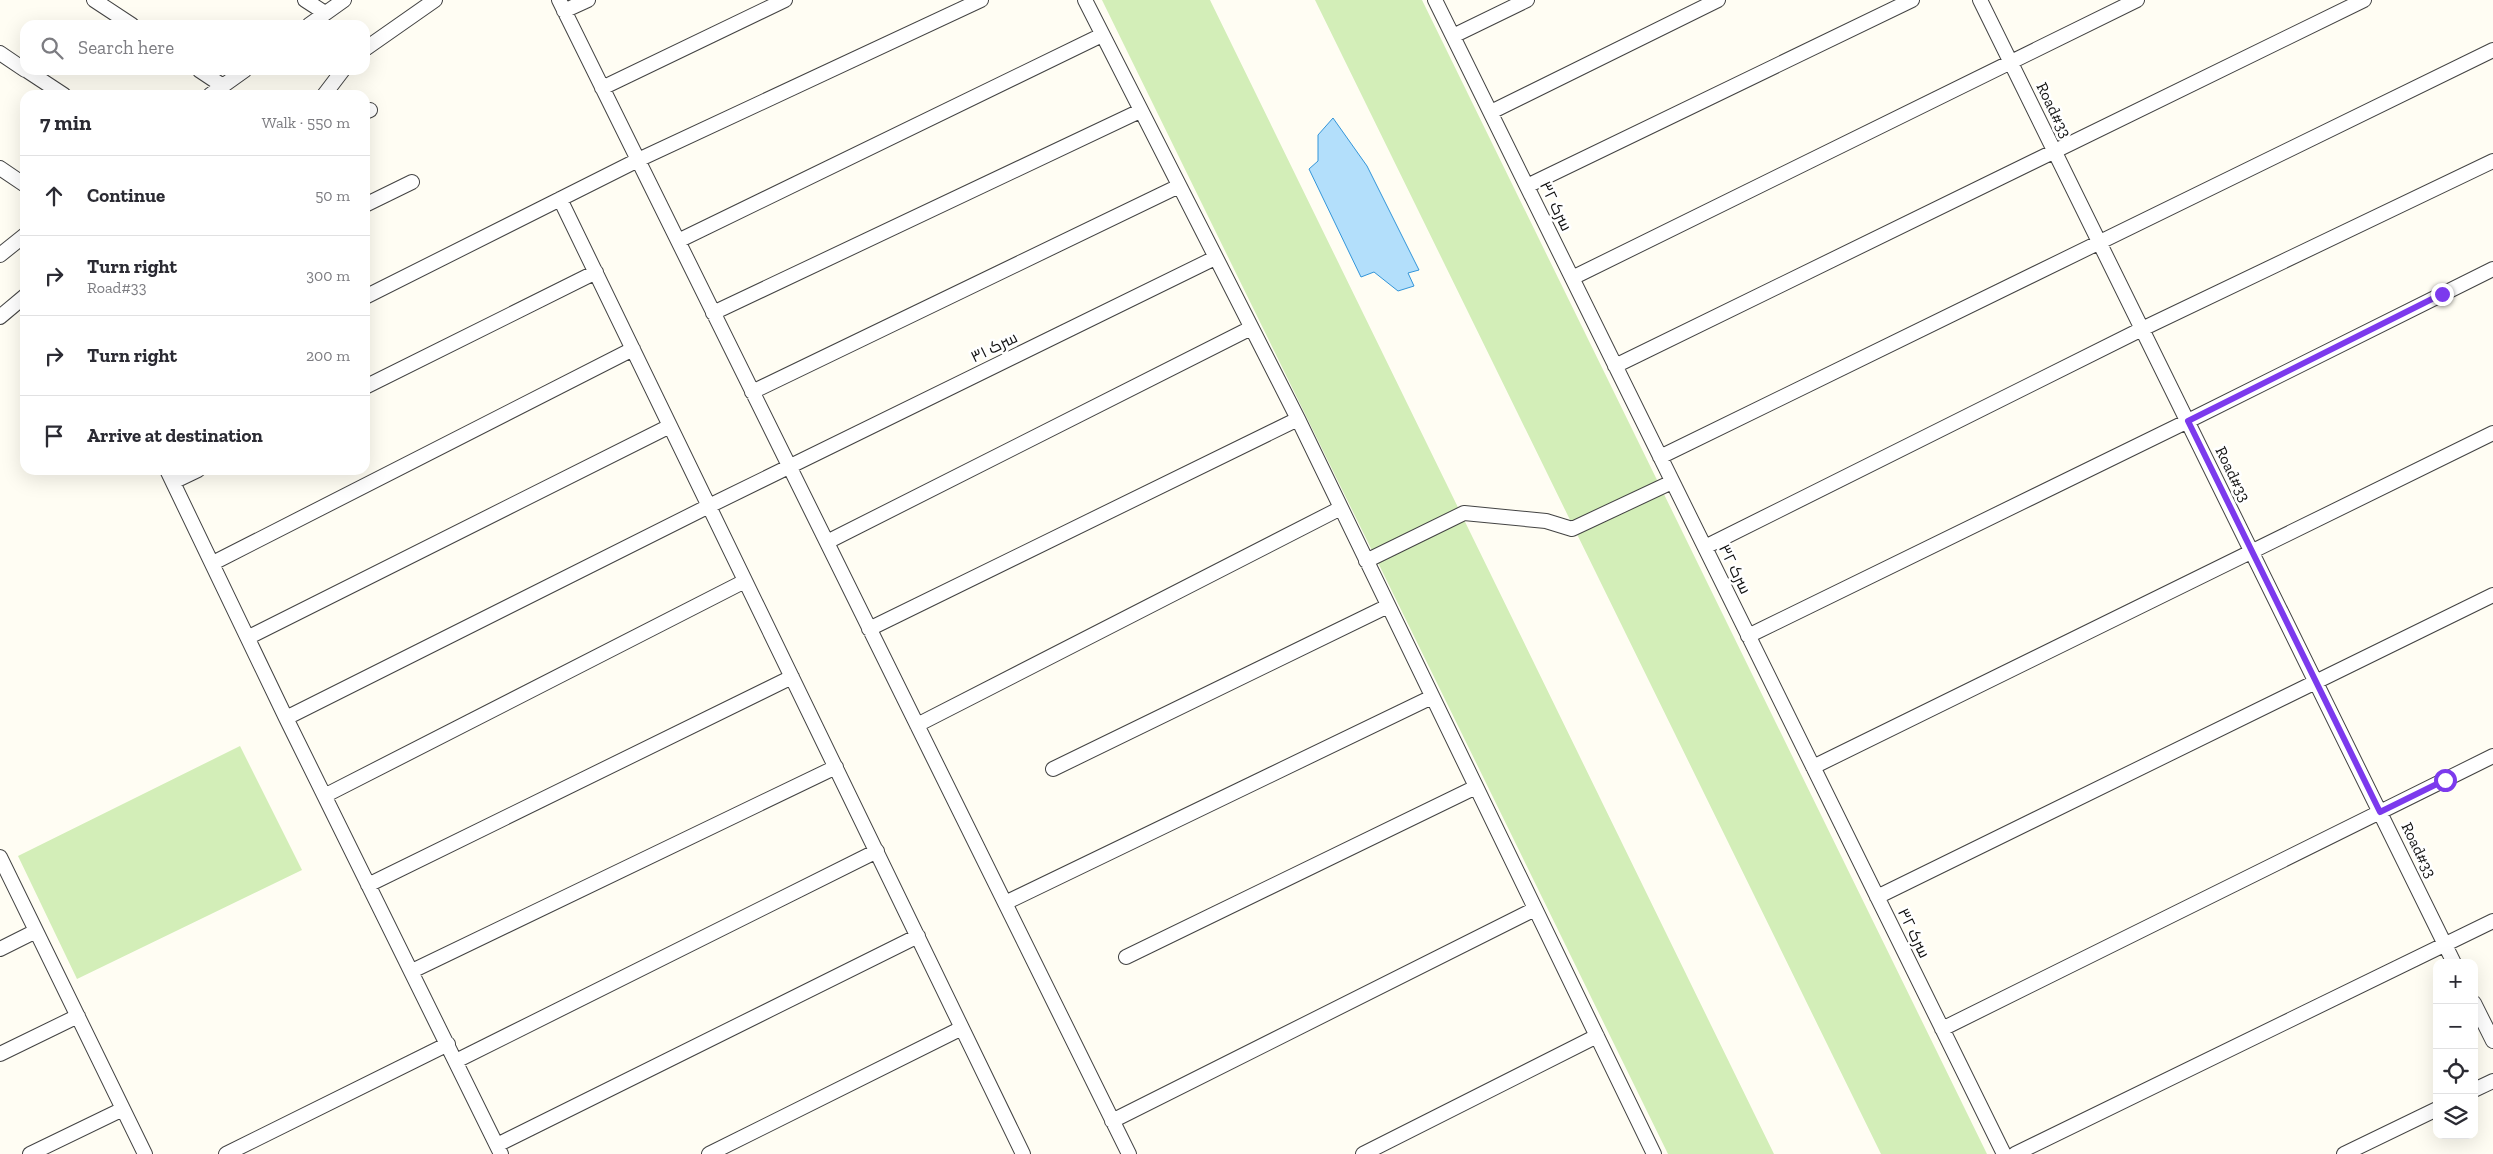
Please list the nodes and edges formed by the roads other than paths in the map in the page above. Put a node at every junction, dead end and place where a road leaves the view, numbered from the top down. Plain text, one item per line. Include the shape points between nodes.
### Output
1 (94, 0) edge
2 (305, 0) edge
3 (344, 0) edge
4 (435, 0) edge
5 (588, 0) edge
6 (785, 0) edge
7 (981, 0) edge
8 (1085, 0) edge
9 (1435, 0) edge
10 (1527, 0) edge
11 (1718, 0) edge
12 (1912, 0) edge
13 (1980, 0) edge
14 (2137, 0) edge
15 (2364, 0) edge
16 (562, 6) edge
17 (325, 13) junction
18 (124, 20) edge
19 (316, 20) edge
20 (1102, 36) junction
21 (1453, 36) junction
22 (370, 46) edge
23 (2493, 50) edge
24 (0, 53) edge
25 (2011, 62) junction
26 (20, 67) edge
27 (33, 75) edge
28 (206, 75) edge
29 (238, 75) edge
30 (340, 75) edge
31 (223, 86) junction
32 (602, 88) junction
33 (56, 90) edge
34 (217, 90) edge
35 (328, 90) edge
36 (1140, 111) junction
37 (1490, 112) junction
38 (2055, 151) junction
39 (638, 160) junction
40 (2493, 161) edge
41 (0, 168) edge
42 (20, 182) edge
43 (412, 182) dead end
44 (1179, 186) junction
45 (1527, 186) junction
46 (560, 199) junction
47 (370, 203) edge
48 (20, 238) edge
49 (678, 241) junction
50 (2099, 242) junction
51 (0, 255) edge
52 (1215, 258) junction
53 (2493, 269) edge
54 (596, 272) junction
55 (1572, 278) junction
56 (370, 294) edge
57 (20, 300) edge
58 (714, 313) junction
59 (0, 317) edge
60 (1250, 328) junction
61 (2142, 329) junction
62 (633, 349) junction
63 (1615, 366) junction
64 (370, 385) edge
65 (752, 392) junction
66 (1298, 419) junction
67 (2188, 421) junction
68 (670, 426) junction
69 (2493, 433) edge
70 (1660, 457) junction
71 (789, 467) junction
72 (170, 476) edge
73 (1672, 482) junction
74 (709, 506) junction
75 (1341, 508) junction
76 (826, 542) junction
77 (1705, 548) junction
78 (2252, 550) junction
79 (1366, 561) junction
80 (212, 563) junction
81 (745, 581) junction
82 (2493, 595) edge
83 (1388, 606) junction
84 (870, 629) junction
85 (1748, 636) junction
86 (249, 638) junction
87 (792, 677) junction
88 (2316, 681) junction
89 (1432, 697) junction
90 (286, 718) junction
91 (917, 725) junction
92 (2493, 756) edge
93 (836, 767) junction
94 (1813, 767) junction
95 (1053, 769) dead end
96 (1476, 787) junction
97 (326, 795) junction
98 (2380, 812) junction
99 (877, 851) junction
100 (0, 857) edge
101 (368, 885) junction
102 (1877, 897) junction
103 (1005, 903) junction
104 (1535, 909) junction
105 (2493, 921) edge
106 (36, 931) junction
107 (918, 936) junction
108 (2445, 944) junction
109 (0, 949) edge
110 (1126, 957) dead end
111 (2452, 959) edge
112 (412, 971) junction
113 (2474, 1004) edge
114 (78, 1016) junction
115 (962, 1028) junction
116 (1942, 1028) junction
117 (1597, 1036) junction
118 (2493, 1041) edge
119 (448, 1044) junction
120 (0, 1054) edge
121 (456, 1061) junction
122 (2493, 1081) edge
123 (2478, 1088) edge
124 (123, 1108) junction
125 (2433, 1111) edge
126 (1112, 1121) junction
127 (499, 1150) edge
128 (30, 1154) edge
129 (145, 1154) edge
130 (226, 1154) edge
131 (709, 1154) edge
132 (1023, 1154) edge
133 (1129, 1154) edge
134 (1363, 1154) edge
135 (1654, 1154) edge
136 (2004, 1154) edge
137 (2015, 1154) edge
138 (2344, 1154) edge

1 - 18 street
2 - 17 street
3 - 17 street
4 - 22 street
5 - 16 street
6 - 32 street
7 - 39 street
8 - 20 street
9 - 21 street, سرک ۳۲
10 - 21 street
11 - 37 street
12 - 45 street
13 - 25 street, Road#33
14 - 25 street
15 - 38 street
16 - 32 street
17 - 19 street
20 - 36 street
20 - 49 street
21 - 37 street, سرک ۳۲
23 - 50 street
24 - 26 street
25 - 38 street, Road#33
25 - 55 street
27 - 33 street
28 - 31 street
29 - 31 street
30 - 35 street
31 - 34 street
32 - 39 street
36 - 44 street
36 - 58 street
37 - 45 street, سرک ۳۲
38 - 50 street, Road#33
38 - 63 street
39 - 46 street
39 - 49 street
40 - 61 street
41 - 42 street
43 - 47 street
44 - 52 street
44 - 65 street
45 - 55 street, سرک ۳۲
46 - 54 street
46 - 56 street
48 - 51 street
49 - 58 street
50 - 61 street, Road#33
50 - 70 street
52 - 60 street
52 - 71 street, سرک ۳۱
53 - 67 street
54 - 62 street
54 - 64 street
55 - 63 street, سرک ۳۲
57 - 59 street
58 - 65 street
60 - 66 street
60 - 76 street
61 - 67 street, Road#33
61 - 77 street
62 - 68 street
62 - 80 street
63 - 70 street, سرک ۳۲
65 - 71 street
66 - 75 street
66 - 84 street
67 - 78 street, Road#33
67 - 85 street
68 - 74 street
68 - 86 street
69 - 78 street
70 - 73 street, سرک ۳۲
71 - 74 street, سرک ۳۱
71 - 76 street
72 - 80 street
73 - 77 street, سرک ۳۲
73 - 79 street via 1572,529 1546,521 1464,513
74 - 81 street
74 - 90 street, سرک ۳۱
75 - 79 street
75 - 91 street
76 - 84 street
77 - 85 street, سرک ۳۲
78 - 88 street, Road#33
78 - 94 street
79 - 83 street
80 - 86 street
81 - 87 street
81 - 97 street
82 - 88 street
83 - 89 street
83 - 95 street
84 - 91 street
85 - 94 street, سرک ۳۲
86 - 90 street
87 - 93 street
87 - 101 street
88 - 98 street, Road#33
88 - 102 street
89 - 96 street
89 - 103 street
90 - 97 street
91 - 103 street
92 - 98 street
93 - 99 street
93 - 112 street
94 - 102 street, سرک ۳۲
96 - 104 street
96 - 110 street
97 - 101 street
98 - 108 street, Road#33
98 - 116 street
99 - 107 street
99 - 121 street
100 - 106 street
101 - 112 street
102 - 116 street, سرک ۳۲
103 - 126 street
104 - 117 street
104 - 126 street
105 - 108 street
106 - 109 street
106 - 114 street
107 - 115 street
107 - 127 street
108 - 111 street, Road#33
108 - 137 street
112 - 119 street
113 - 118 street
114 - 120 street
114 - 124 street
115 - 131 street
115 - 132 street
116 - 136 street, سرک ۳۲
117 - 134 street
117 - 135 street
119 - 121 street
119 - 130 street
121 - 127 street
122 - 123 street
124 - 128 street
124 - 129 street
125 - 138 street
126 - 133 street

